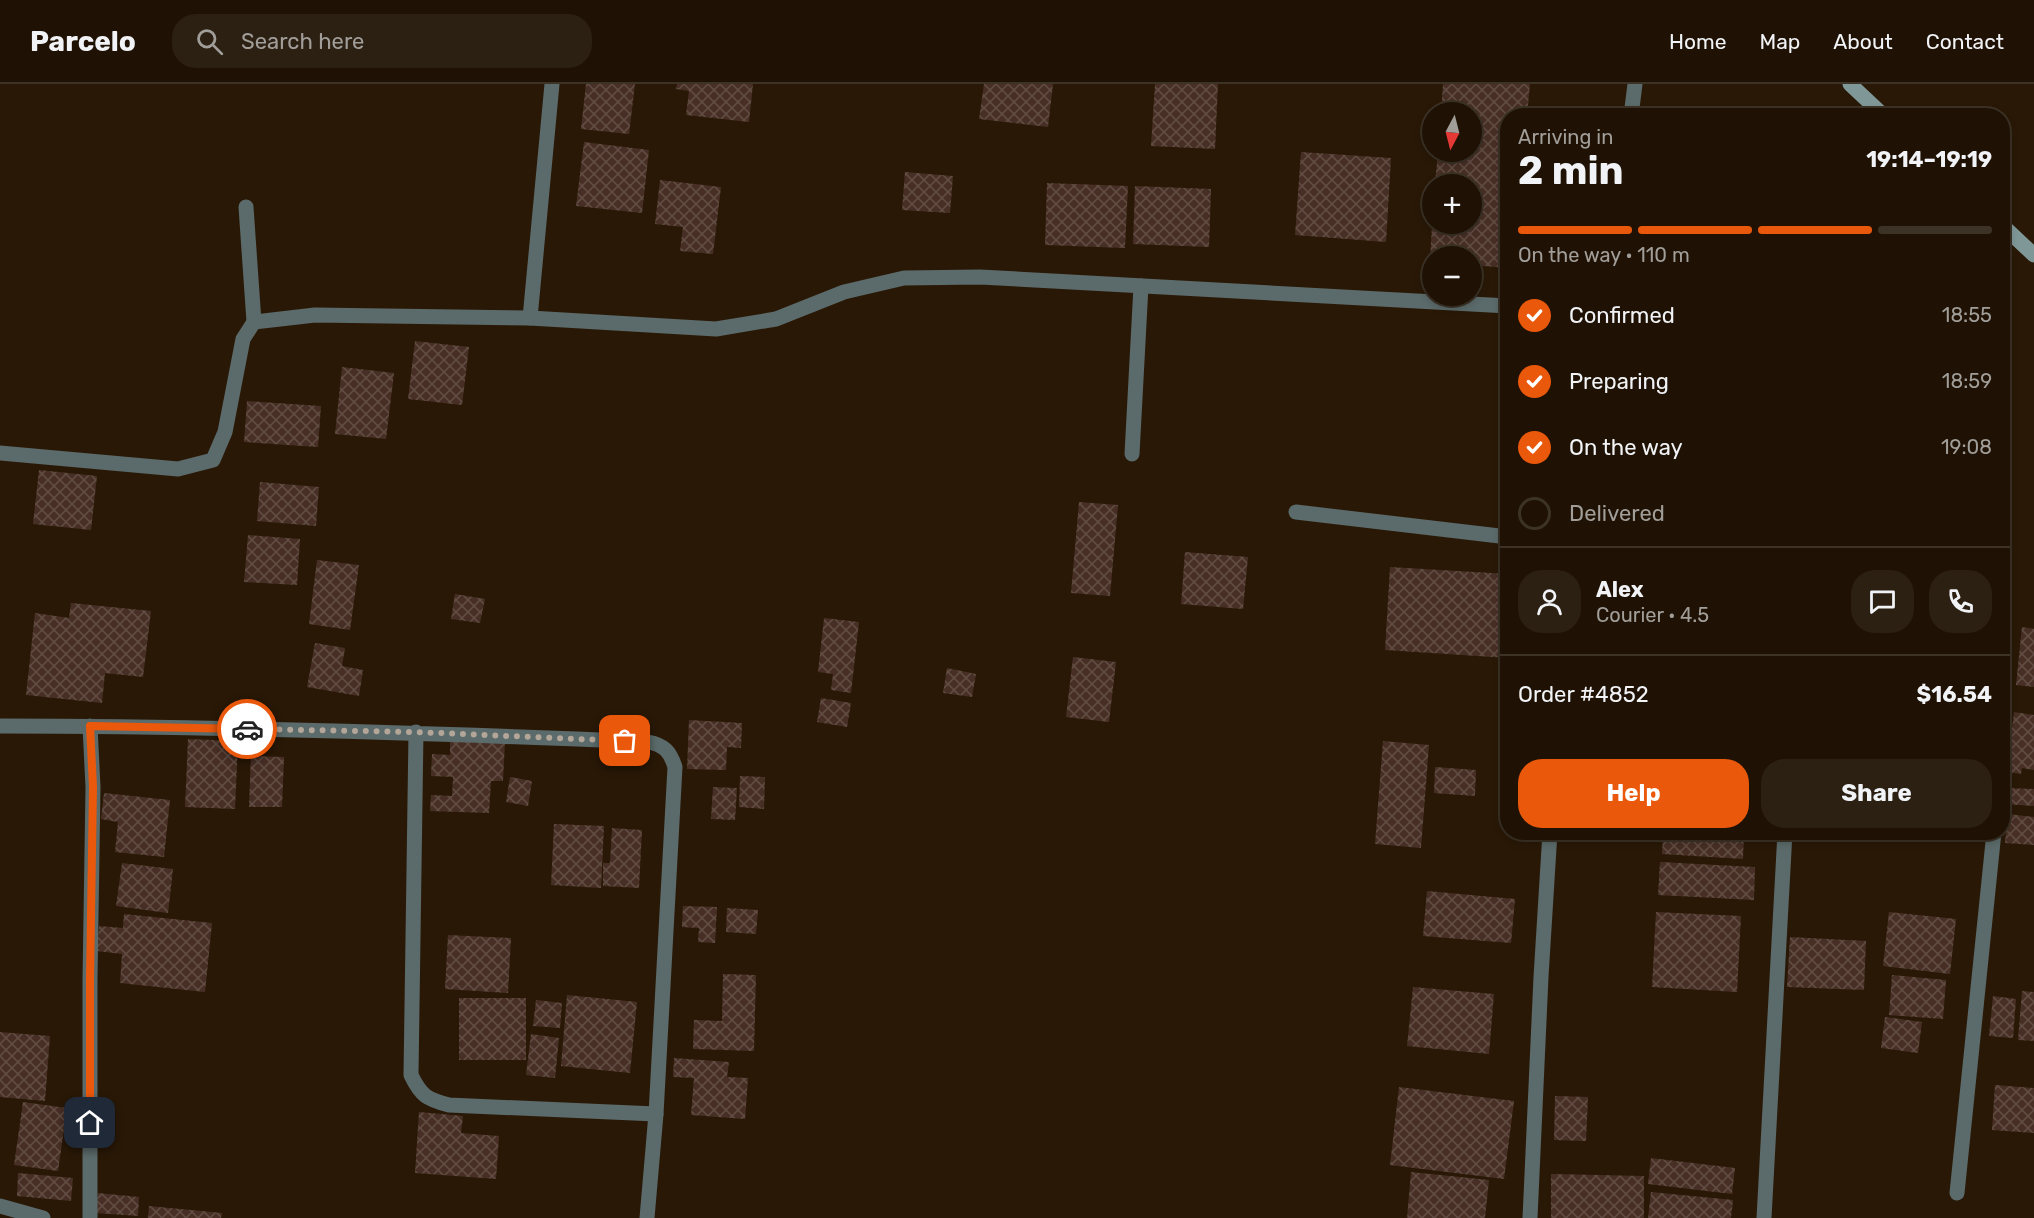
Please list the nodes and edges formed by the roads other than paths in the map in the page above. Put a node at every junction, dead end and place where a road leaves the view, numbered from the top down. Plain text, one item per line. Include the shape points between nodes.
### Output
1 (552, 84) edge
2 (1635, 84) edge
3 (1850, 84) edge
4 (1632, 108) edge
5 (1876, 108) edge
6 (246, 207) dead end
7 (2010, 232) edge
8 (2034, 255) edge
9 (1140, 286) junction
10 (1500, 306) edge
11 (530, 318) junction
12 (254, 321) junction
13 (0, 453) edge
14 (1132, 454) dead end
15 (1296, 512) dead end
16 (1500, 536) edge
17 (0, 726) edge
18 (90, 726) junction
19 (416, 732) junction
20 (1550, 840) edge
21 (1785, 840) edge
22 (1993, 840) edge
23 (656, 1114) junction
24 (1957, 1193) dead end
25 (0, 1206) edge
26 (43, 1218) edge
27 (90, 1218) edge
28 (647, 1218) edge
29 (1530, 1218) edge
30 (1764, 1218) edge

1 - 11 street
2 - 4 street
3 - 5 street
6 - 12 street
7 - 8 street
9 - 10 street
9 - 11 street via 980,277 904,278 844,292 776,320 716,328
9 - 14 street
11 - 12 street via 315,315
12 - 13 street via 243,339 225,432 213,460 178,469
15 - 16 street
17 - 18 street
18 - 19 street
18 - 27 street
19 - 23 street via 411,1075 418,1090 429,1099 449,1105
19 - 23 street via 648,742 662,745 671,754 675,767
20 - 29 street
21 - 30 street
22 - 24 street
23 - 28 street
25 - 26 street

